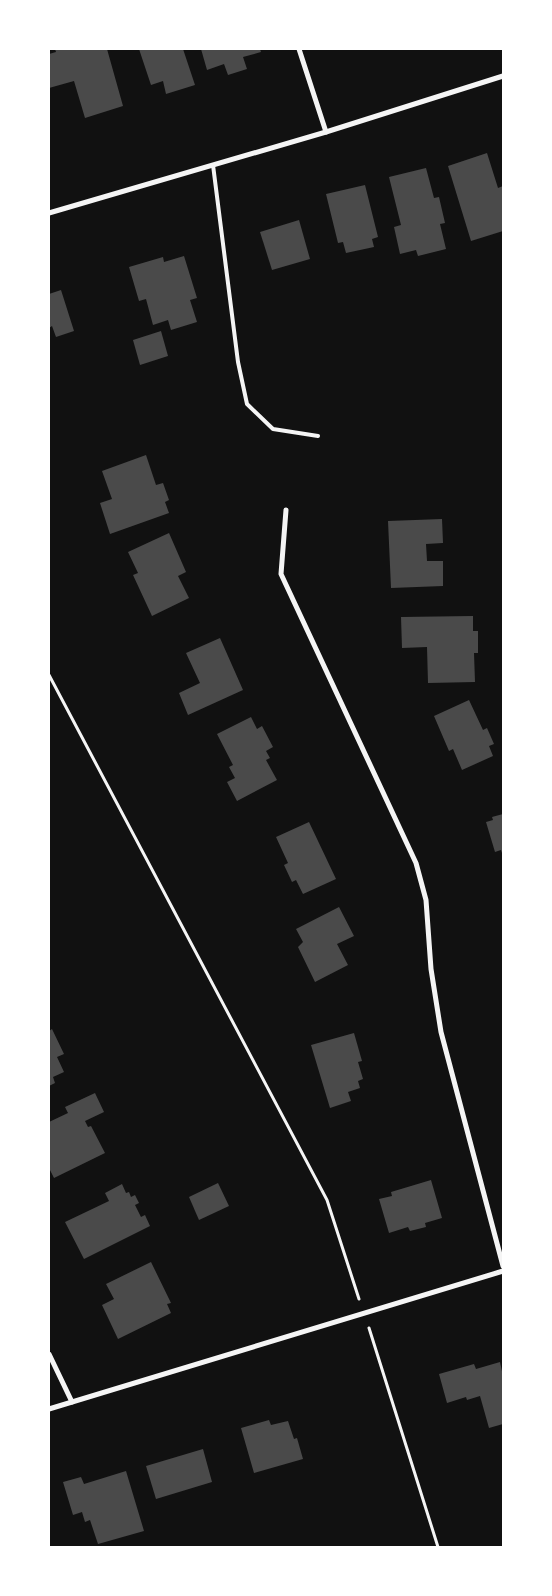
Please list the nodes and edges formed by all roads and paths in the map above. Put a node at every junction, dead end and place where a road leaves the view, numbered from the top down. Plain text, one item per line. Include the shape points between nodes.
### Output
1 (299, 49) edge
2 (503, 76) edge
3 (326, 132) junction
4 (213, 165) junction
5 (49, 213) edge
6 (318, 436) dead end
7 (286, 510) dead end
8 (49, 675) edge
9 (503, 1266) edge
10 (503, 1271) edge
11 (364, 1314) junction
12 (49, 1354) edge
13 (72, 1402) junction
14 (49, 1409) edge
15 (438, 1547) edge

1 - 3 street
2 - 3 street
3 - 4 street
4 - 5 street
4 - 6 lane via 238,362 247,404 273,429
7 - 9 street via 281,574 416,863 426,900 431,969 441,1032
8 - 11 path via 328,1200
10 - 11 street
11 - 13 street
11 - 15 path
12 - 13 street
13 - 14 street

